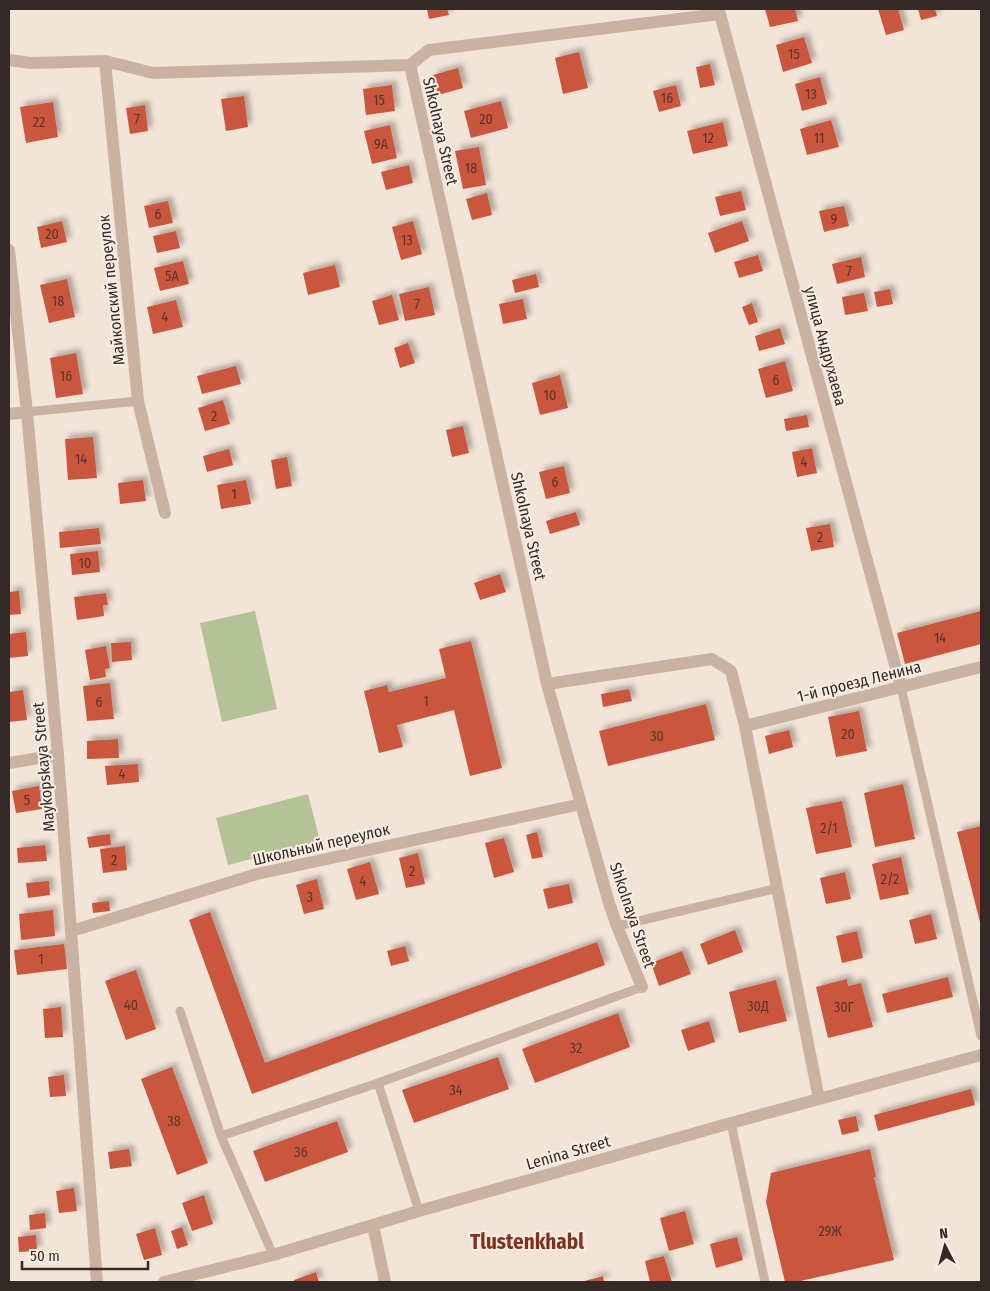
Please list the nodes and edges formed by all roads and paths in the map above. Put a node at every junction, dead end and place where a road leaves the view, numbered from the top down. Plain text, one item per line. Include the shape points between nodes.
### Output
1 (722, 11) edge
2 (9, 60) edge
3 (105, 61) junction
4 (410, 65) junction
5 (9, 250) edge
6 (138, 401) junction
7 (27, 412) junction
8 (9, 414) edge
9 (164, 512) dead end
10 (981, 667) edge
11 (548, 684) junction
12 (900, 687) junction
13 (745, 726) junction
14 (58, 755) junction
15 (9, 763) edge
16 (581, 804) junction
17 (778, 888) junction
18 (617, 926) junction
19 (72, 931) junction
20 (642, 987) joint
21 (180, 1011) dead end
22 (981, 1036) edge
23 (981, 1055) edge
24 (378, 1083) junction
25 (819, 1099) junction
26 (731, 1122) junction
27 (222, 1136) junction
28 (419, 1211) junction
29 (373, 1225) junction
30 (273, 1256) junction
31 (97, 1282) edge
32 (164, 1282) edge
33 (385, 1282) edge
34 (765, 1282) edge

1 - 4 street via 429,50
1 - 12 street, улица Андрухаева
2 - 3 street via 31,63
3 - 4 street via 153,74
3 - 6 street, Майкопский переулок
4 - 11 street, Shkolnaya Street
5 - 7 street, Maykopskaya Street
6 - 7 lane
6 - 9 street, Майкопский переулок
7 - 8 street
7 - 14 street, Maykopskaya Street
10 - 12 street, 1-й проезд Ленина
11 - 13 street via 712,659 731,671
11 - 16 street, Shkolnaya Street
12 - 13 street, 1-й проезд Ленина
12 - 22 lane
13 - 17 street
14 - 15 street
14 - 19 street, Maykopskaya Street
16 - 18 street, Shkolnaya Street
16 - 19 street, Школьный переулок via 256,874
17 - 18 lane
17 - 25 street
18 - 20 street, Shkolnaya Street
19 - 31 street, Maykopskaya Street
20 - 24 lane
21 - 27 lane
23 - 25 street, Lenina Street
24 - 27 lane
24 - 28 lane
25 - 26 street, Lenina Street
26 - 28 street, Lenina Street
26 - 34 lane
27 - 30 lane
28 - 29 street, Lenina Street
29 - 30 street, Lenina Street
29 - 33 street
30 - 32 street, Lenina Street

